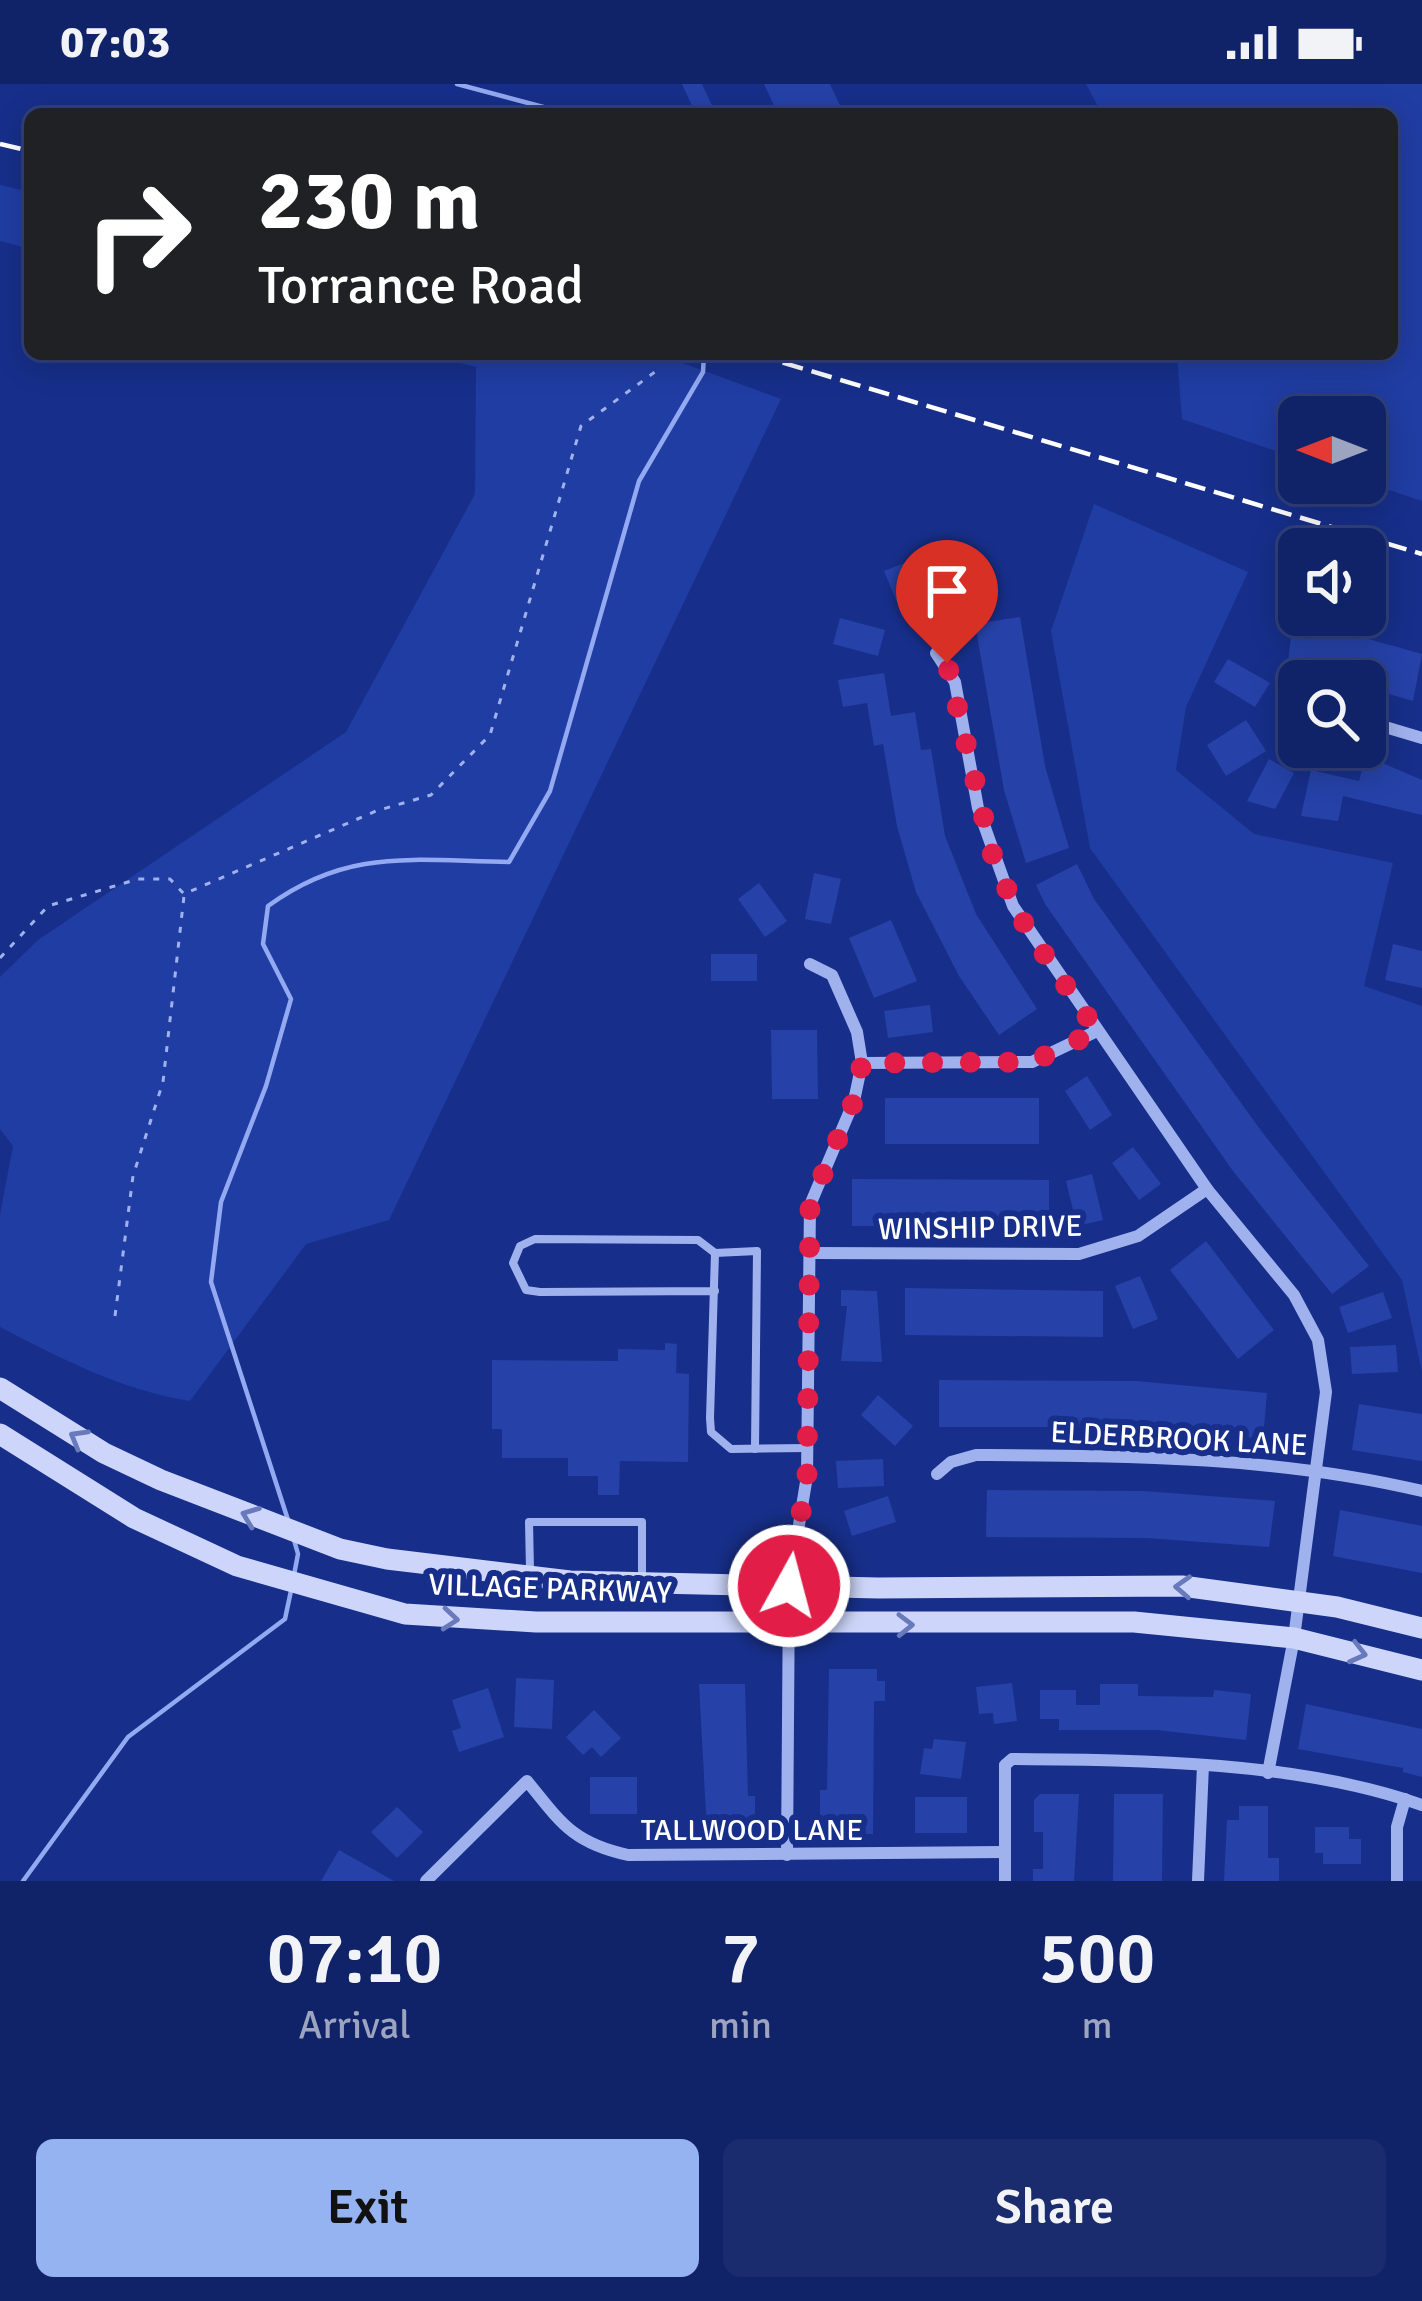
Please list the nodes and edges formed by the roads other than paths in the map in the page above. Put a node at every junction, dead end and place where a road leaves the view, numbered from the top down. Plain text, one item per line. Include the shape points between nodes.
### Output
1 (935, 653) dead end
2 (1386, 727) edge
3 (1422, 738) edge
4 (810, 964) dead end
5 (1097, 1031) junction
6 (862, 1063) junction
7 (1207, 1189) junction
8 (715, 1252) junction
9 (809, 1253) junction
10 (715, 1292) junction
11 (0, 1388) edge
12 (0, 1434) edge
13 (807, 1448) junction
14 (755, 1449) junction
15 (1316, 1471) junction
16 (937, 1474) dead end
17 (1422, 1491) edge
18 (530, 1578) junction
19 (642, 1582) junction
20 (789, 1586) junction
21 (1299, 1601) junction
22 (788, 1625) junction
23 (1422, 1628) edge
24 (1294, 1638) junction
25 (1422, 1670) edge
26 (1203, 1766) junction
27 (1268, 1773) junction
28 (1406, 1799) junction
29 (1422, 1804) edge
30 (1005, 1852) junction
31 (787, 1855) junction
32 (426, 1881) edge
33 (1005, 1881) edge
34 (1198, 1881) edge
35 (1397, 1881) edge

1 - 5 street via 956,682 995,865 1041,952
2 - 3 street
4 - 6 street via 832,975
5 - 6 street via 1032,1062
5 - 7 street
6 - 9 street via 854,1101 812,1194
7 - 9 street, WINSHIP DRIVE via 1138,1236 1079,1254
7 - 15 street via 1310,1318 1325,1378
8 - 10 lane
8 - 10 lane via 698,1240 536,1239 520,1246 513,1263 517,1280 539,1292
8 - 14 lane via 757,1251
9 - 13 street
10 - 14 lane via 711,1432 731,1449
18 -> 11 main road, VILLAGE PARKWAY via 340,1550 104,1453
12 -> 22 main road, VILLAGE PARKWAY via 159,1529 237,1566 335,1596 459,1620
13 - 14 lane
13 - 20 street
15 - 16 street, ELDERBROOK LANE via 1156,1456 976,1455
15 - 17 street, ELDERBROOK LANE
15 - 21 street
18 - 19 main road, VILLAGE PARKWAY
18 - 19 lane via 530,1522 642,1522
19 - 20 main road, VILLAGE PARKWAY
21 -> 20 main road, VILLAGE PARKWAY via 1182,1586
20 - 22 street
21 - 23 main road, VILLAGE PARKWAY
21 - 24 street
22 -> 24 main road, VILLAGE PARKWAY via 1134,1622
22 - 31 street
24 -> 25 main road, VILLAGE PARKWAY
24 - 27 street
26 - 27 street
26 - 30 street via 1012,1759 1005,1765
26 - 34 street
27 - 28 street
28 - 29 street
28 - 35 street
30 - 31 street, TALLWOOD LANE
30 - 33 street
31 - 32 street, TALLWOOD LANE via 628,1856 592,1847 567,1831 527,1781

